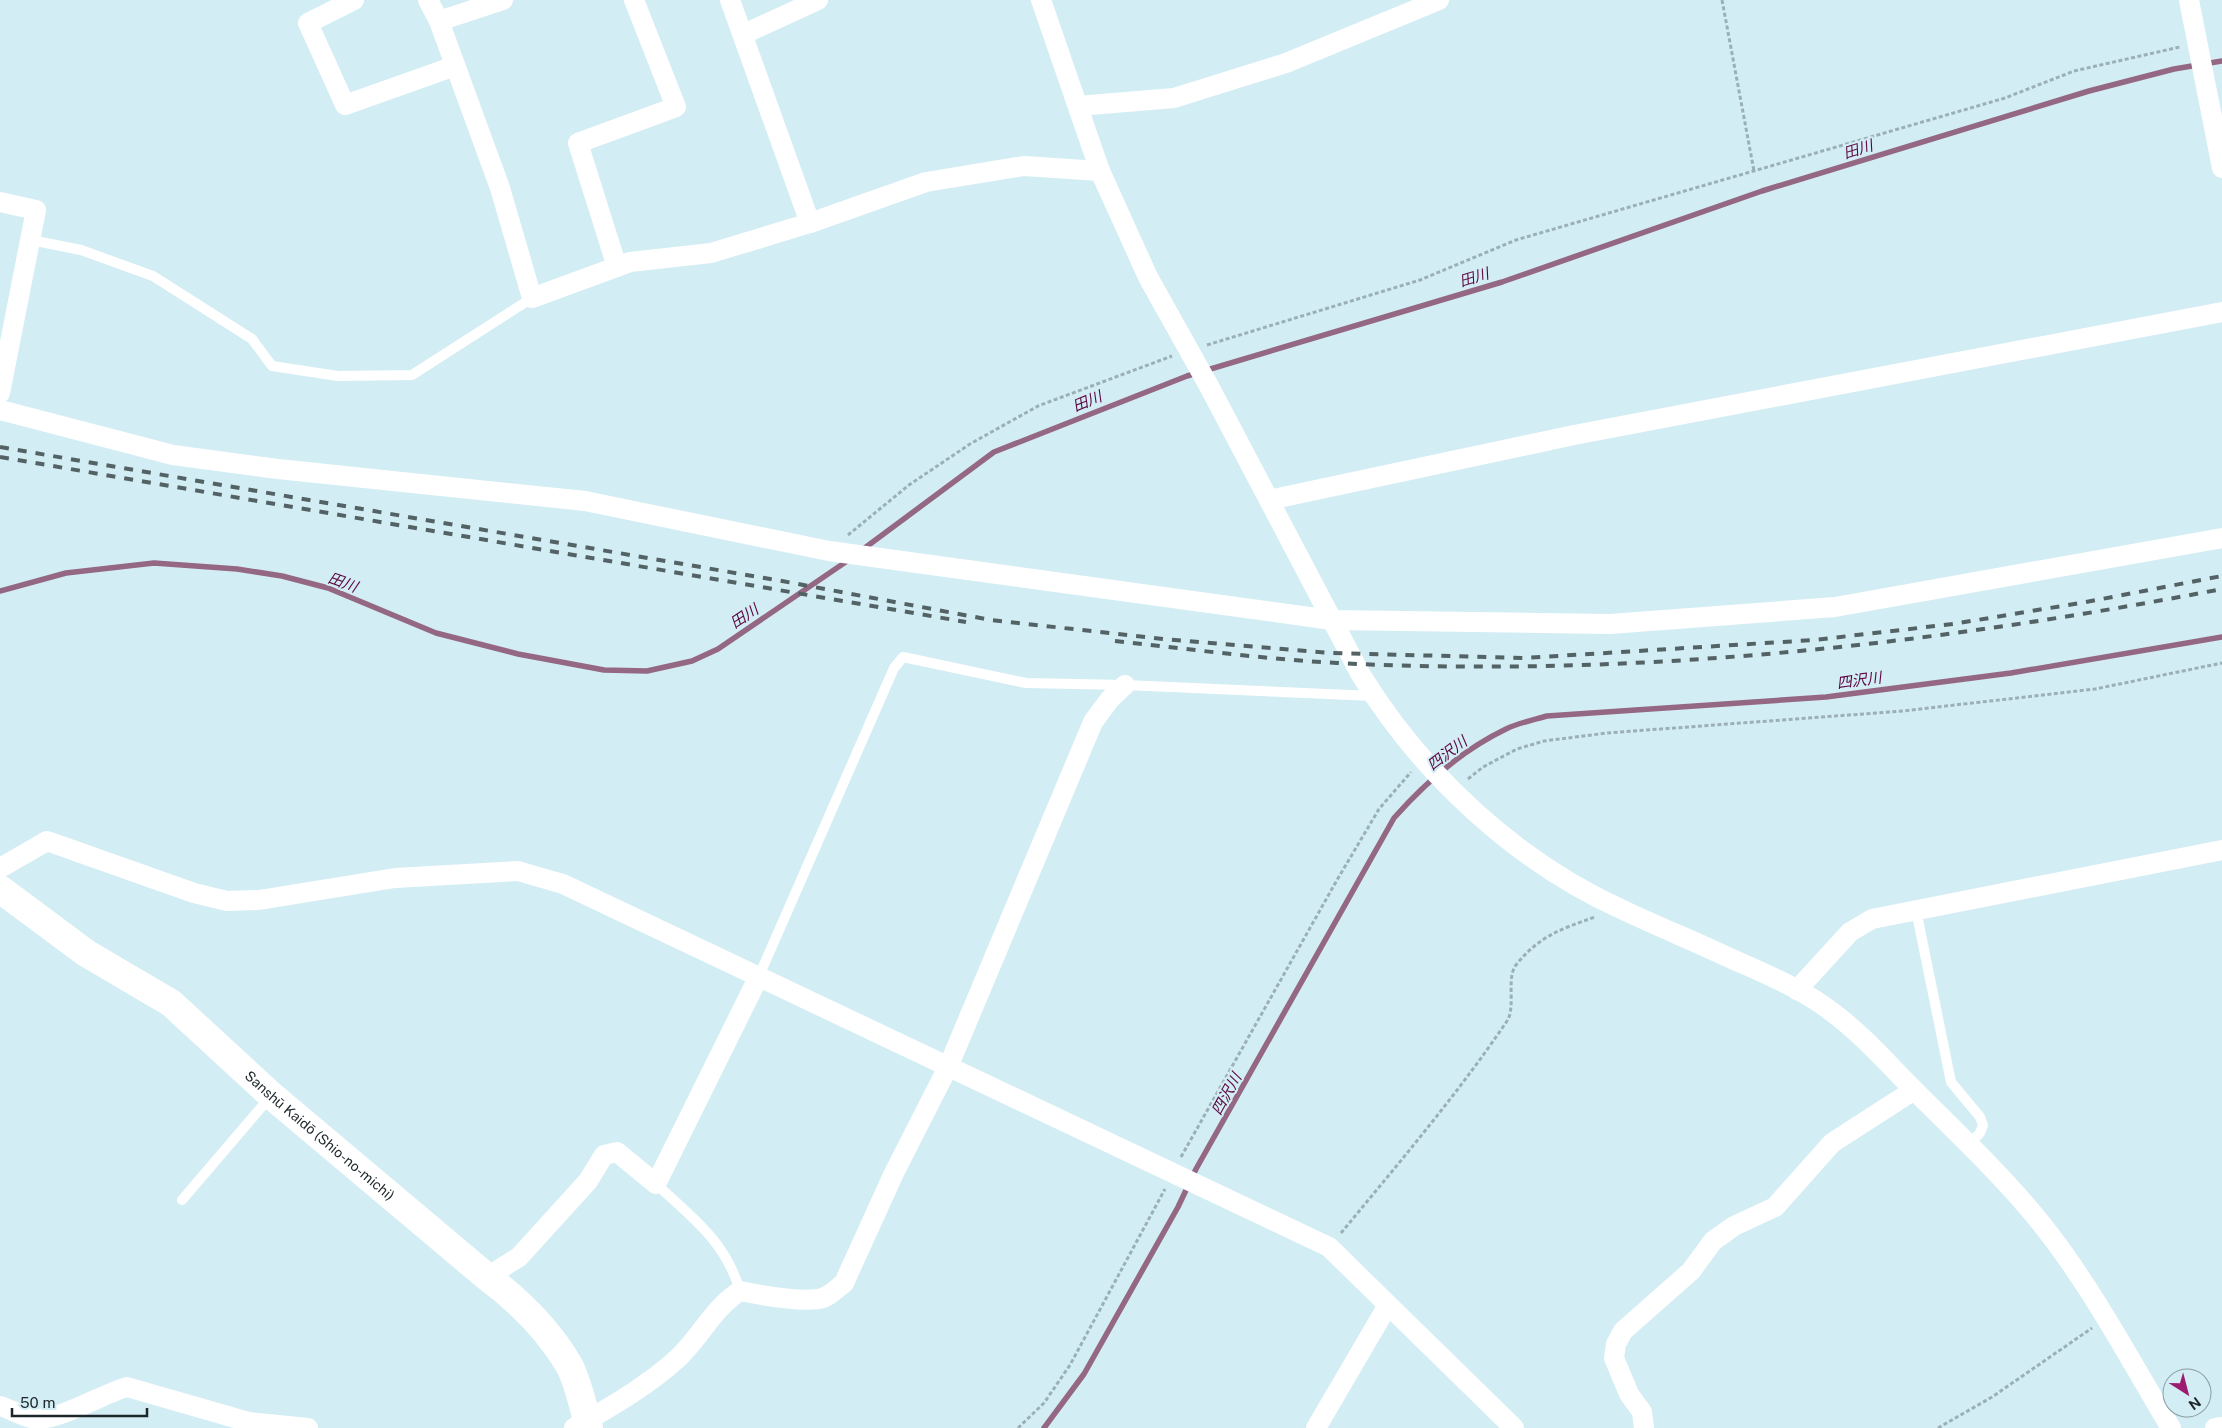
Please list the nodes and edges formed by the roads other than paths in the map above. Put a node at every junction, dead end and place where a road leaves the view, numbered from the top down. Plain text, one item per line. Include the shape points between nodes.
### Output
1 (354, 0) edge
2 (428, 0) edge
3 (503, 0) edge
4 (634, 0) edge
5 (730, 0) edge
6 (818, 0) edge
7 (1041, 0) edge
8 (1439, 0) edge
9 (2189, 0) edge
10 (439, 21) junction
11 (744, 34) junction
12 (455, 66) junction
13 (1078, 106) junction
14 (2222, 168) edge
15 (1100, 171) junction
16 (0, 202) edge
17 (810, 223) junction
18 (31, 240) junction
19 (617, 267) junction
20 (532, 298) junction
21 (8, 305) edge
22 (2222, 312) edge
23 (0, 393) edge
24 (0, 410) edge
25 (1269, 500) junction
26 (2222, 538) edge
27 (1332, 620) junction
28 (1125, 685) junction
29 (1374, 696) junction
30 (2222, 850) edge
31 (0, 868) edge
32 (0, 889) edge
33 (1916, 910) junction
34 (760, 976) junction
35 (1797, 990) junction
36 (949, 1065) junction
37 (1914, 1090) junction
38 (272, 1096) junction
39 (1969, 1144) junction
40 (656, 1184) junction
41 (182, 1200) dead end
42 (487, 1277) junction
43 (740, 1291) junction
44 (1388, 1305) junction
45 (0, 1406) edge
46 (584, 1426) edge
47 (2222, 1427) edge
48 (308, 1428) edge
49 (1316, 1428) edge
50 (1514, 1428) edge
51 (1644, 1428) edge
52 (2171, 1428) edge
53 (2215, 1428) edge

1 - 12 street via 308,23 345,105
2 - 10 street
3 - 10 street
4 - 19 street via 676,107 578,143
5 - 11 street
6 - 11 street
7 - 13 street
8 - 13 street via 1286,63 1174,98
9 - 14 street
10 - 12 street
11 - 17 street
12 - 20 street via 500,188
13 - 15 street
15 - 17 street via 1024,166 926,182
15 - 25 street via 1148,277
16 - 18 street via 36,210
17 - 19 street via 711,253 630,262
18 - 20 lane via 81,250 153,276 252,339 272,366 338,376 412,376
18 - 21 street
19 - 20 street
21 - 23 street
22 - 25 street via 1574,434
24 - 27 street via 173,455 585,501 836,552
25 - 27 street
26 - 27 street via 1835,607 1610,624
27 - 29 street
28 - 29 lane
28 - 34 lane via 1026,683 903,657 894,668
28 - 36 street via 1110,699 1094,722
29 - 35 street via 1449,789 1559,878 1619,909
30 - 33 street
31 - 34 street via 47,841 194,893 228,901 260,900 395,878 518,871 563,884
32 - 38 street, Sanshū Kaidō (Shio-no-michi) via 86,953 171,1003
33 - 35 street via 1872,919 1850,932
33 - 39 lane via 1951,1082 1983,1125
34 - 36 street
34 - 40 street
35 - 37 street via 1833,1012
36 - 43 street via 894,1173 844,1283 818,1299
36 - 44 street via 1329,1247
37 - 39 street
37 - 51 street via 1832,1143 1776,1207 1734,1226 1713,1241 1691,1271 1623,1331 1616,1344 1614,1358 1629,1394 1642,1412
38 - 41 lane
38 - 42 street, Sanshū Kaidō (Shio-no-michi)
39 - 52 street via 2040,1222 2082,1282
40 - 42 street via 617,1152 604,1155 588,1181 518,1257
40 - 43 lane via 710,1233 734,1271
42 - 46 street, Sanshū Kaidō (Shio-no-michi) via 510,1295 549,1337 570,1366
43 - 46 street via 726,1300 679,1358
44 - 49 street
44 - 50 street
45 - 48 street via 36,1419 74,1410 109,1392 127,1387 249,1422
47 - 53 street

